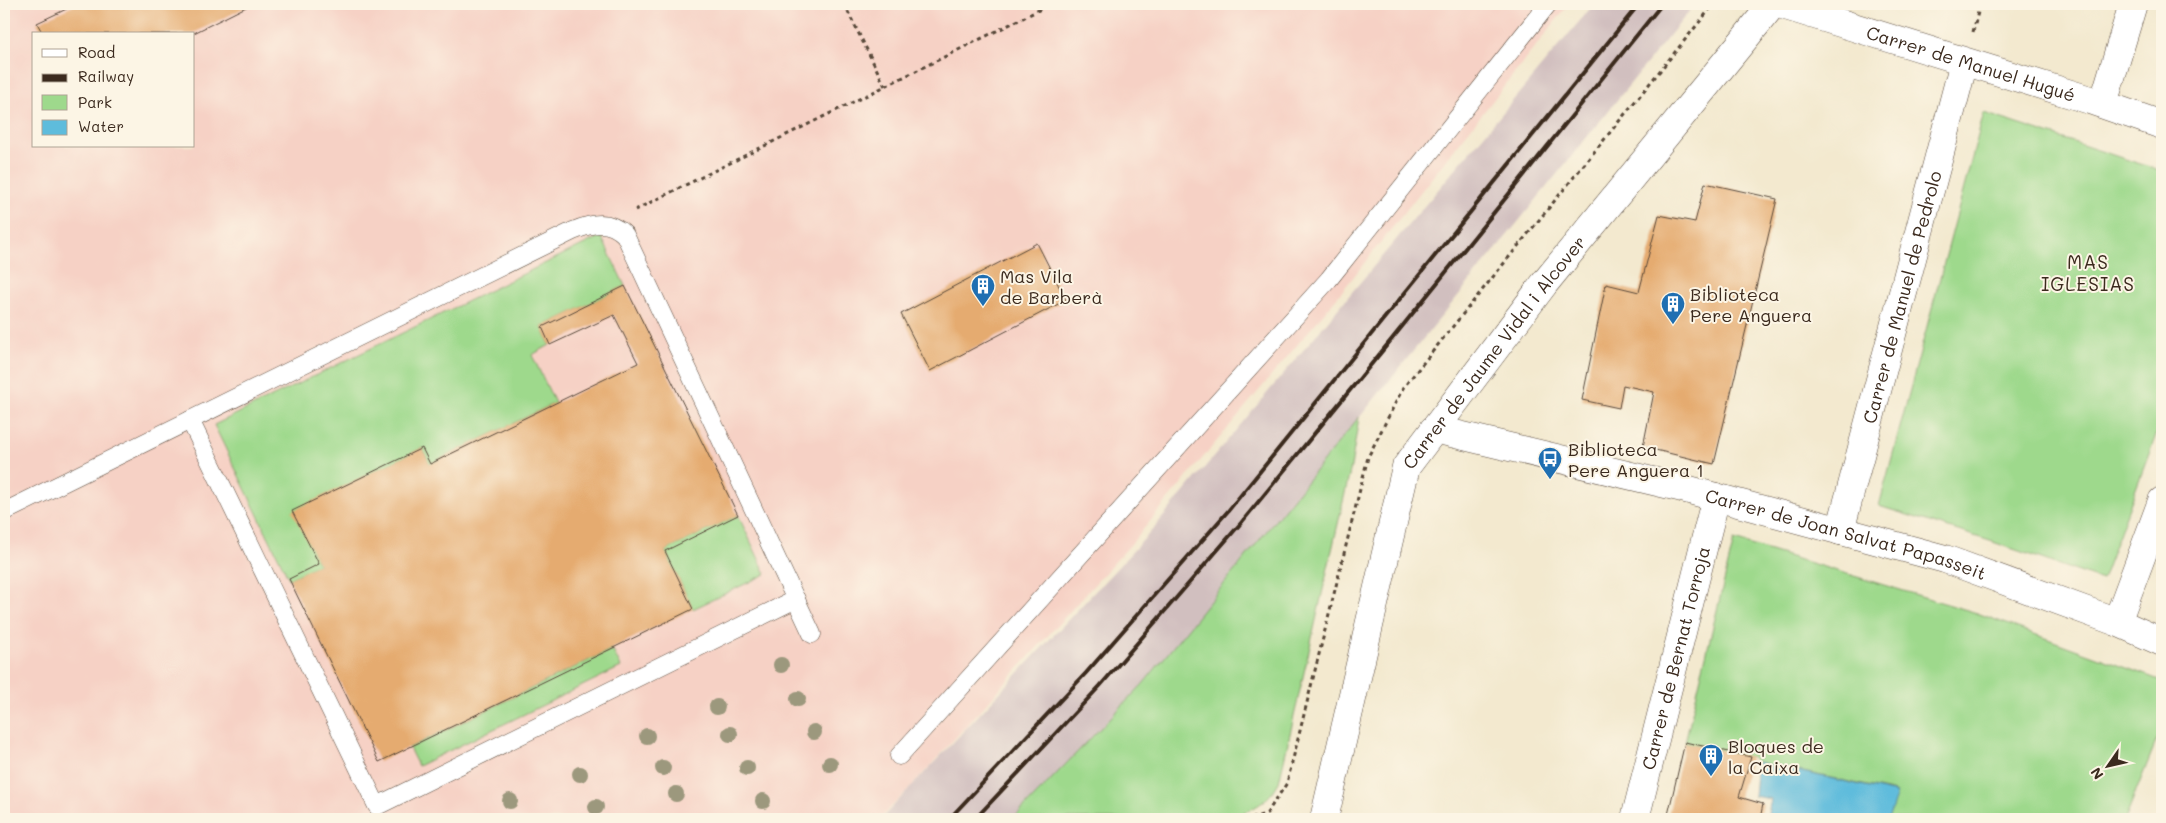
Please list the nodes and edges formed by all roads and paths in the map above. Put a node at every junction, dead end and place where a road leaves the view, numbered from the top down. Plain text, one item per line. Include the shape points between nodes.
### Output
1 (844, 4) edge
2 (1051, 4) edge
3 (1548, 4) edge
4 (1774, 4) edge
5 (1779, 4) edge
6 (2133, 4) edge
7 (1964, 62) junction
8 (885, 86) junction
9 (2103, 104) junction
10 (2162, 125) edge
11 (607, 224) junction
12 (190, 420) junction
13 (1434, 428) junction
14 (1716, 497) junction
15 (2162, 501) edge
16 (4, 512) edge
17 (1840, 531) junction
18 (796, 599) junction
19 (2117, 622) junction
20 (812, 634) dead end
21 (2162, 642) edge
22 (899, 756) dead end
23 (1324, 819) edge
24 (1636, 819) edge

1 - 8 path
2 - 8 path
3 - 22 lane via 1329,279
4 - 13 street, Carrer de Jaume Vidal i Alcover via 1544,284
5 - 7 street, Carrer de Manuel Hugué
6 - 9 street
7 - 9 street, Carrer de Manuel Hugué
7 - 17 street, Carrer de Manuel de Pedrolo
8 - 11 path
9 - 10 street, Carrer de Manuel Hugué
11 - 12 lane via 586,225 573,231
11 - 18 lane via 625,235
12 - 16 lane
12 - 18 lane via 377,806
13 - 14 street, Carrer de Joan Salvat Papasseit
13 - 23 street, Carrer de Jaume Vidal i Alcover via 1406,467
14 - 17 street, Carrer de Joan Salvat Papasseit
14 - 24 street, Carrer de Bernat Torroja
15 - 19 street
17 - 19 street, Carrer de Joan Salvat Papasseit via 1945,559
18 - 20 lane
19 - 21 street, Carrer de Joan Salvat Papasseit

